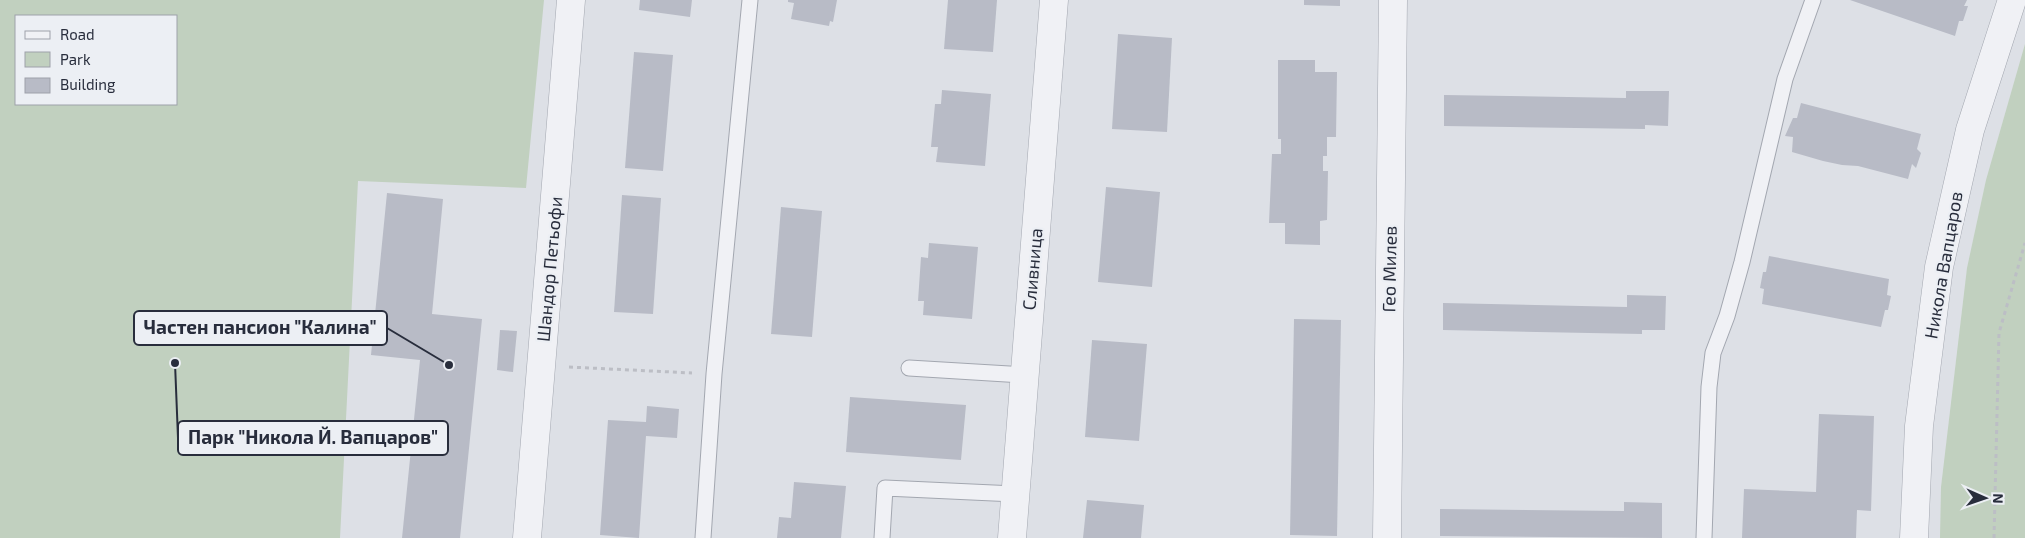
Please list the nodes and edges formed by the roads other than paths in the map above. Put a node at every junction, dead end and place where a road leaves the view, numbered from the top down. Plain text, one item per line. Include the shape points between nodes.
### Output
1 (571, 0) edge
2 (750, 0) edge
3 (1054, 0) edge
4 (1393, 0) edge
5 (1813, 0) edge
6 (2012, 0) edge
7 (909, 368) dead end
8 (1024, 375) junction
9 (1015, 494) junction
10 (527, 538) edge
11 (703, 538) edge
12 (882, 538) edge
13 (1012, 538) edge
14 (1387, 538) edge
15 (1704, 538) edge
16 (1914, 538) edge

1 - 10 street, Шандор Петьофи
2 - 11 lane via 714,374
3 - 8 street, Сливница
4 - 14 street, Гео Милев
5 - 15 lane via 1785,79 1742,262 1713,353 1708,386
6 - 16 street, Никола Вапцаров via 1970,130 1939,267 1919,426
7 - 8 lane
8 - 9 street, Сливница
9 - 12 lane via 885,488
9 - 13 street, Сливница

